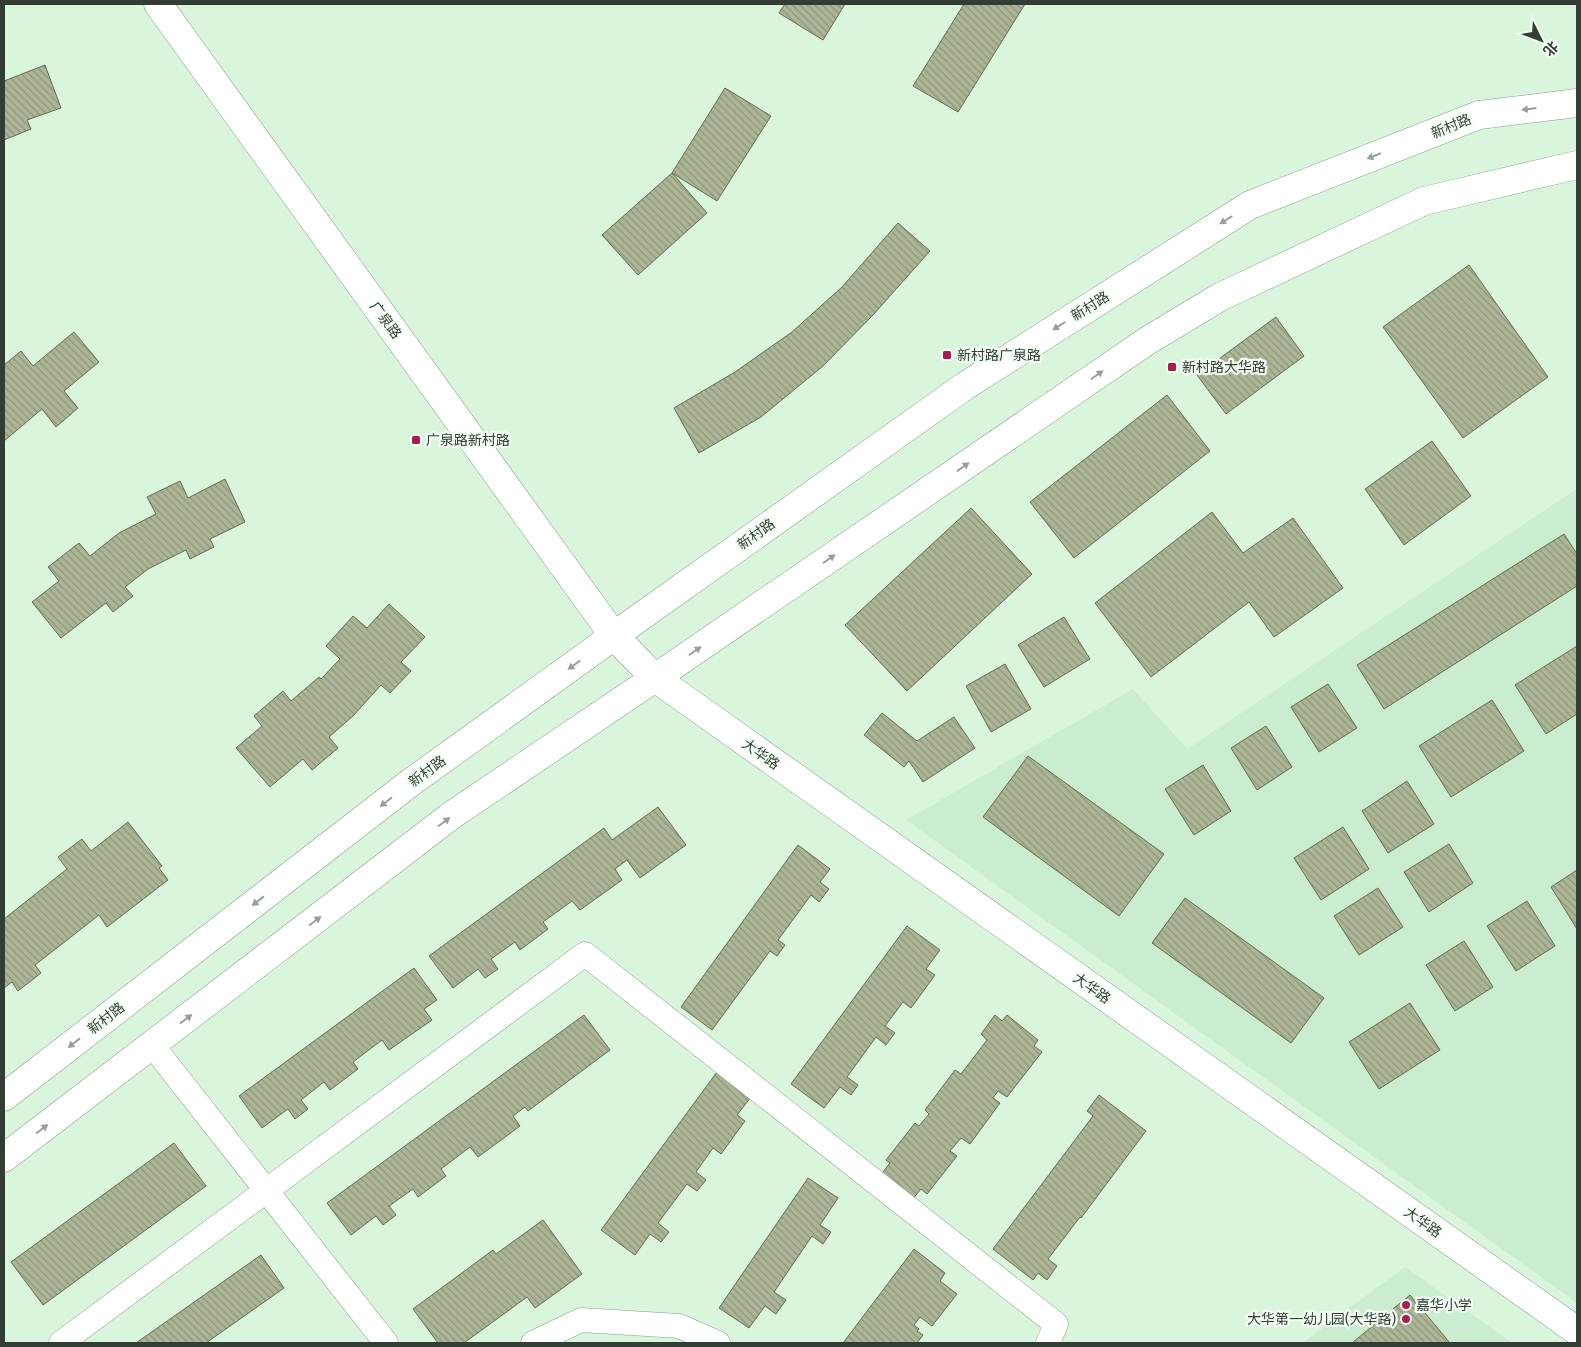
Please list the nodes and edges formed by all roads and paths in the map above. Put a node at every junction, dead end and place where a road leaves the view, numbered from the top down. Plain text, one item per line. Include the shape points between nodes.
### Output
1 (158, 4) edge
2 (1577, 103) edge
3 (1577, 165) edge
4 (614, 636) junction
5 (655, 678) junction
6 (152, 1045) junction
7 (4, 1097) edge
8 (4, 1158) edge
9 (267, 1191) junction
10 (1577, 1331) edge
11 (676, 1334) edge
12 (61, 1343) edge
13 (386, 1343) edge
14 (534, 1343) edge
15 (718, 1343) edge
16 (1048, 1343) edge

1 - 4 main road, 广泉路
2 -> 4 main road, 新村路 via 1478,115 1250,205 965,386
5 -> 3 main road via 1147,340 1220,297 1424,202
4 - 5 main road, 大华路
4 -> 7 main road, 新村路 via 410,783
6 -> 5 main road via 452,815
5 - 10 main road, 大华路
8 -> 6 main road
6 - 9 street
9 - 12 street
9 - 13 street
9 - 16 street via 585,954 1056,1324
11 - 14 street via 582,1320
11 - 15 street

